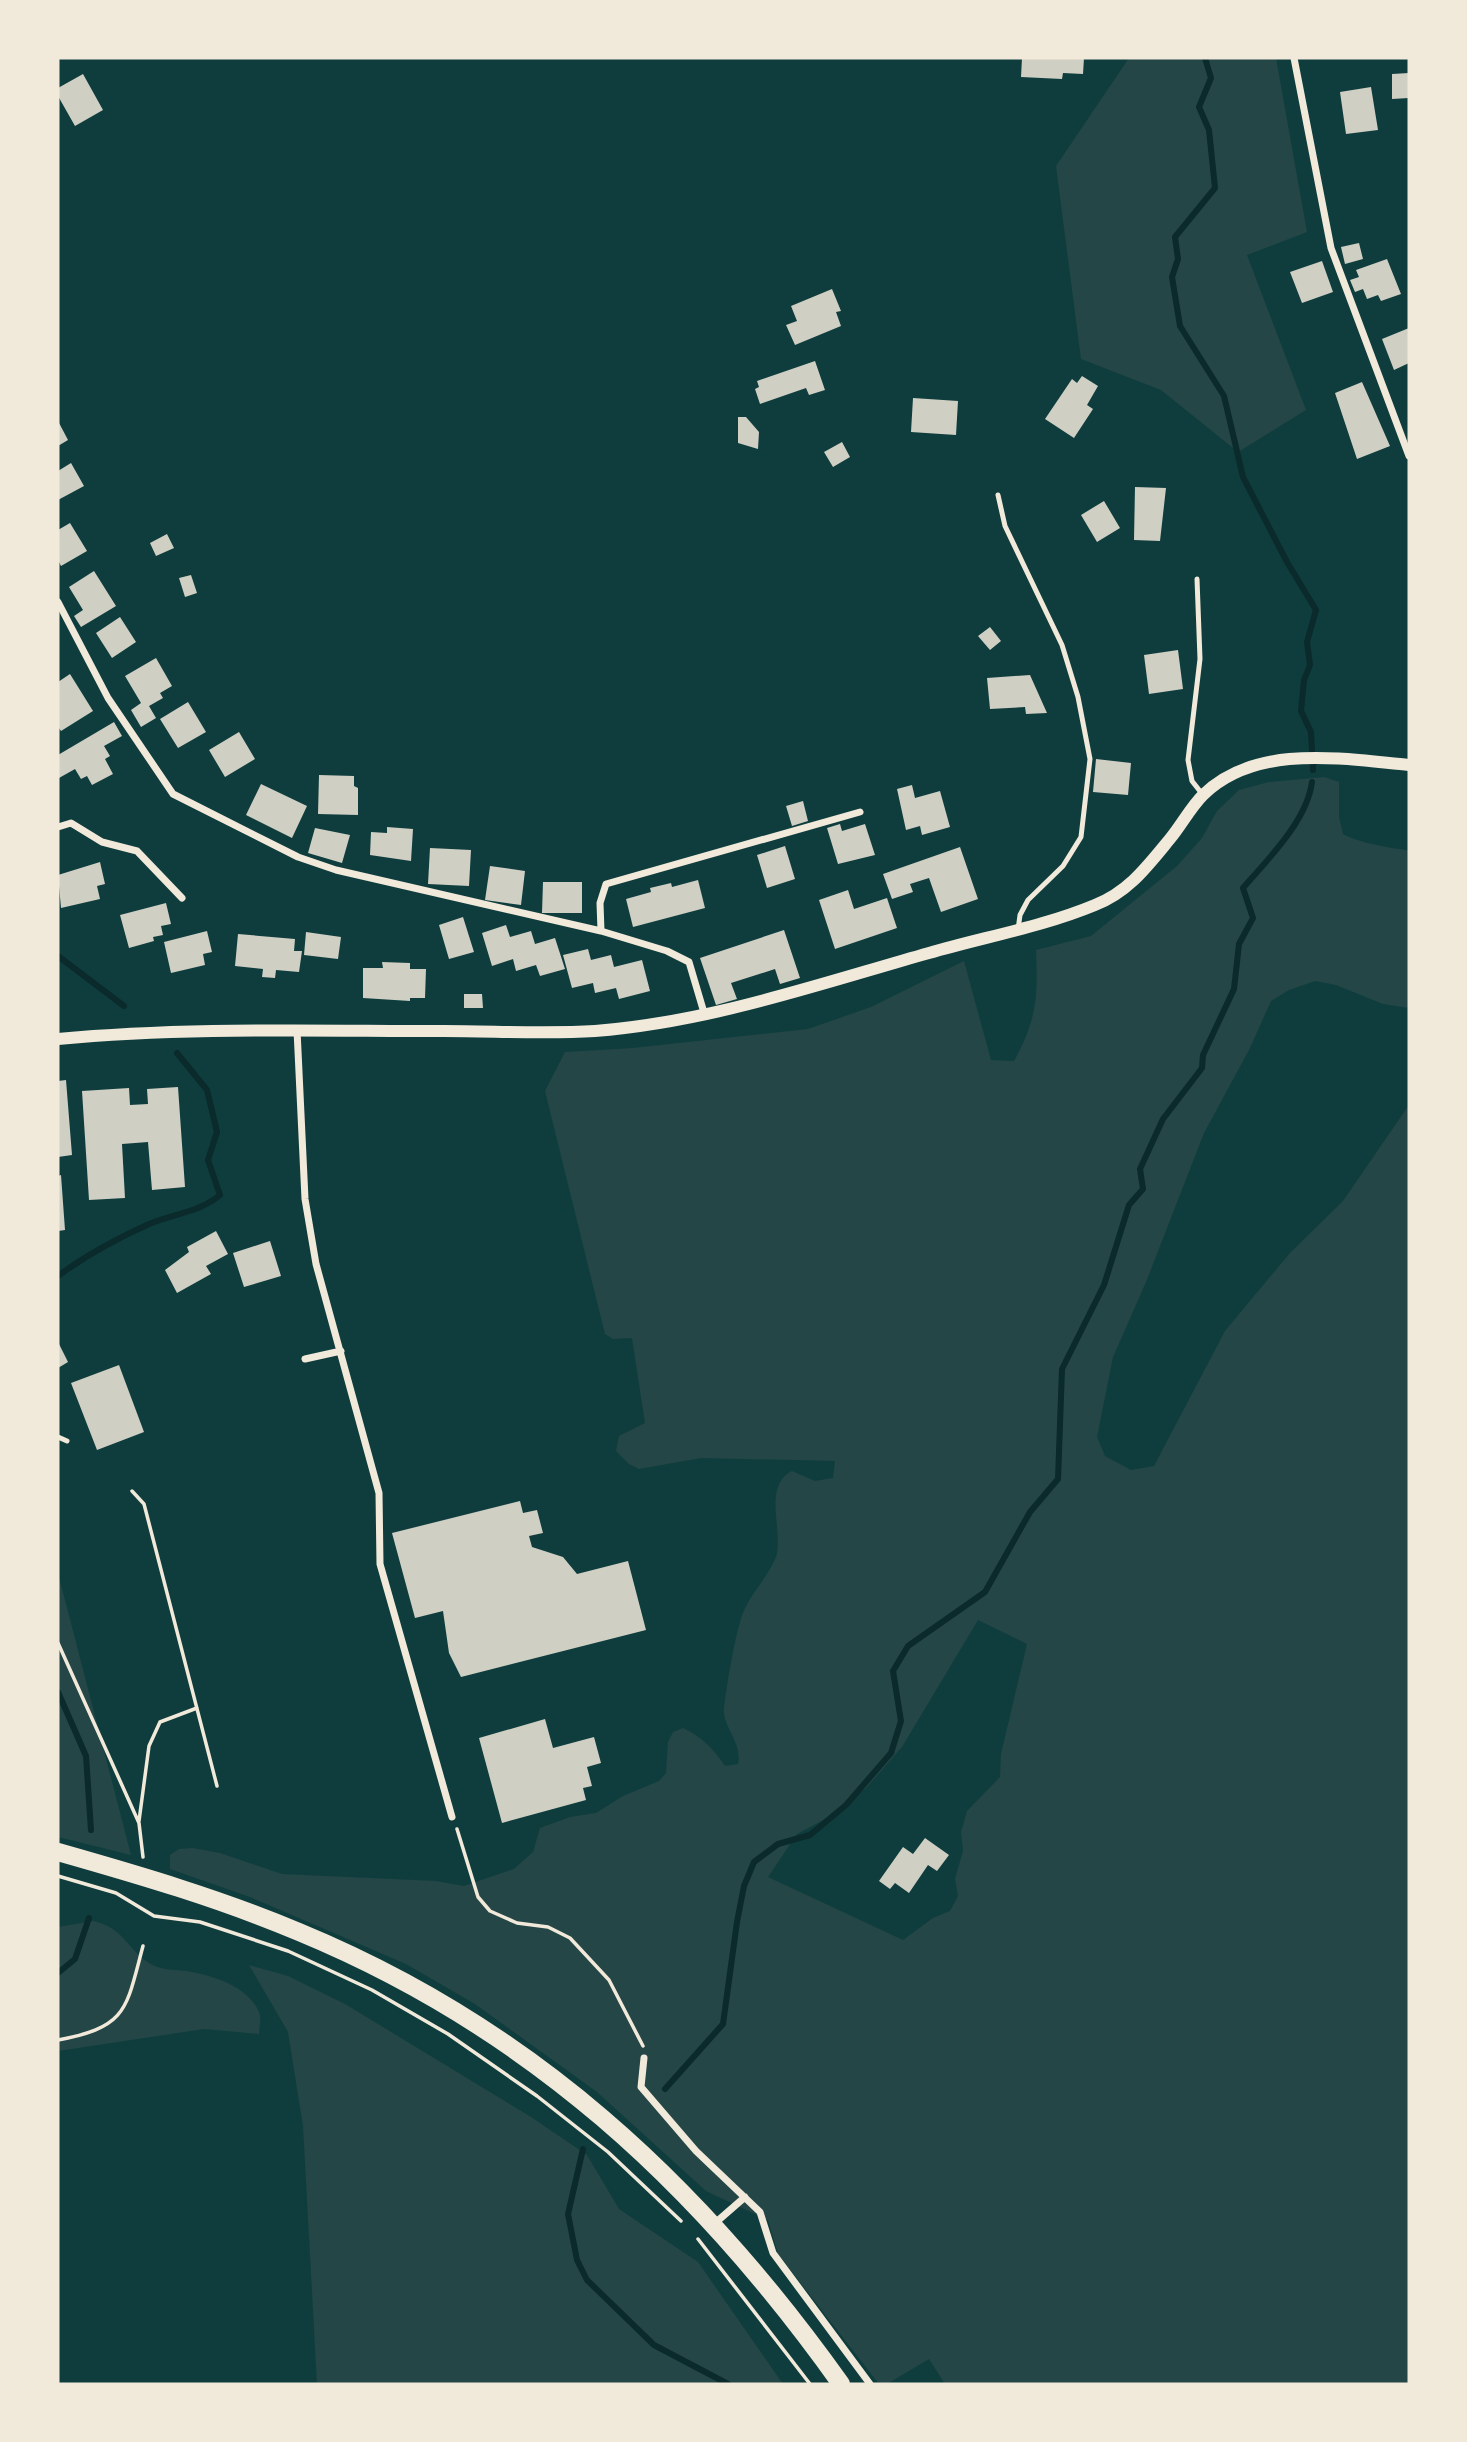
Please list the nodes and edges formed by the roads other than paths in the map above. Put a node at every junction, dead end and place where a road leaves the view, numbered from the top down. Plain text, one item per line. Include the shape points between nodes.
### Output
1 (1294, 58) edge
2 (1409, 456) edge
3 (998, 495) dead end
4 (1197, 579) dead end
5 (58, 602) edge
6 (1409, 765) edge
7 (1203, 795) junction
8 (860, 812) dead end
9 (58, 827) edge
10 (182, 898) dead end
11 (1018, 930) junction
12 (601, 931) junction
13 (705, 1017) junction
14 (297, 1030) junction
15 (58, 1039) edge
16 (341, 1351) junction
17 (305, 1359) dead end
18 (58, 1437) edge
19 (67, 1441) dead end
20 (452, 1817) road end
21 (58, 1852) edge
22 (644, 2058) road end
23 (745, 2197) junction
24 (714, 2224) junction
25 (841, 2384) edge
26 (870, 2384) edge

1 - 2 street via 1331,248
3 - 11 lane via 1005,526 1062,645 1090,759 1081,837 1063,866 1028,900
4 - 7 lane via 1200,659 1188,760 1192,781
5 - 12 street via 108,698 173,794 275,846 336,870
6 - 7 street via 1290,760 1250,767
7 - 11 street via 1124,891 1094,906
8 - 12 street via 606,884 600,903
9 - 10 street via 71,823 102,842 138,850
11 - 13 street
12 - 13 street via 689,962
13 - 14 street via 592,1031
14 - 15 street via 160,1030
14 - 16 street via 305,1199 316,1264
16 - 17 street
16 - 20 street via 379,1493 380,1564
18 - 19 lane
21 - 24 main road via 143,1876 300,1932 443,2005 512,2048 588,2105 638,2147
22 - 23 street via 641,2087 696,2151
23 - 24 street
23 - 26 street via 760,2213 773,2253 790,2279
24 - 25 main road via 765,2282

